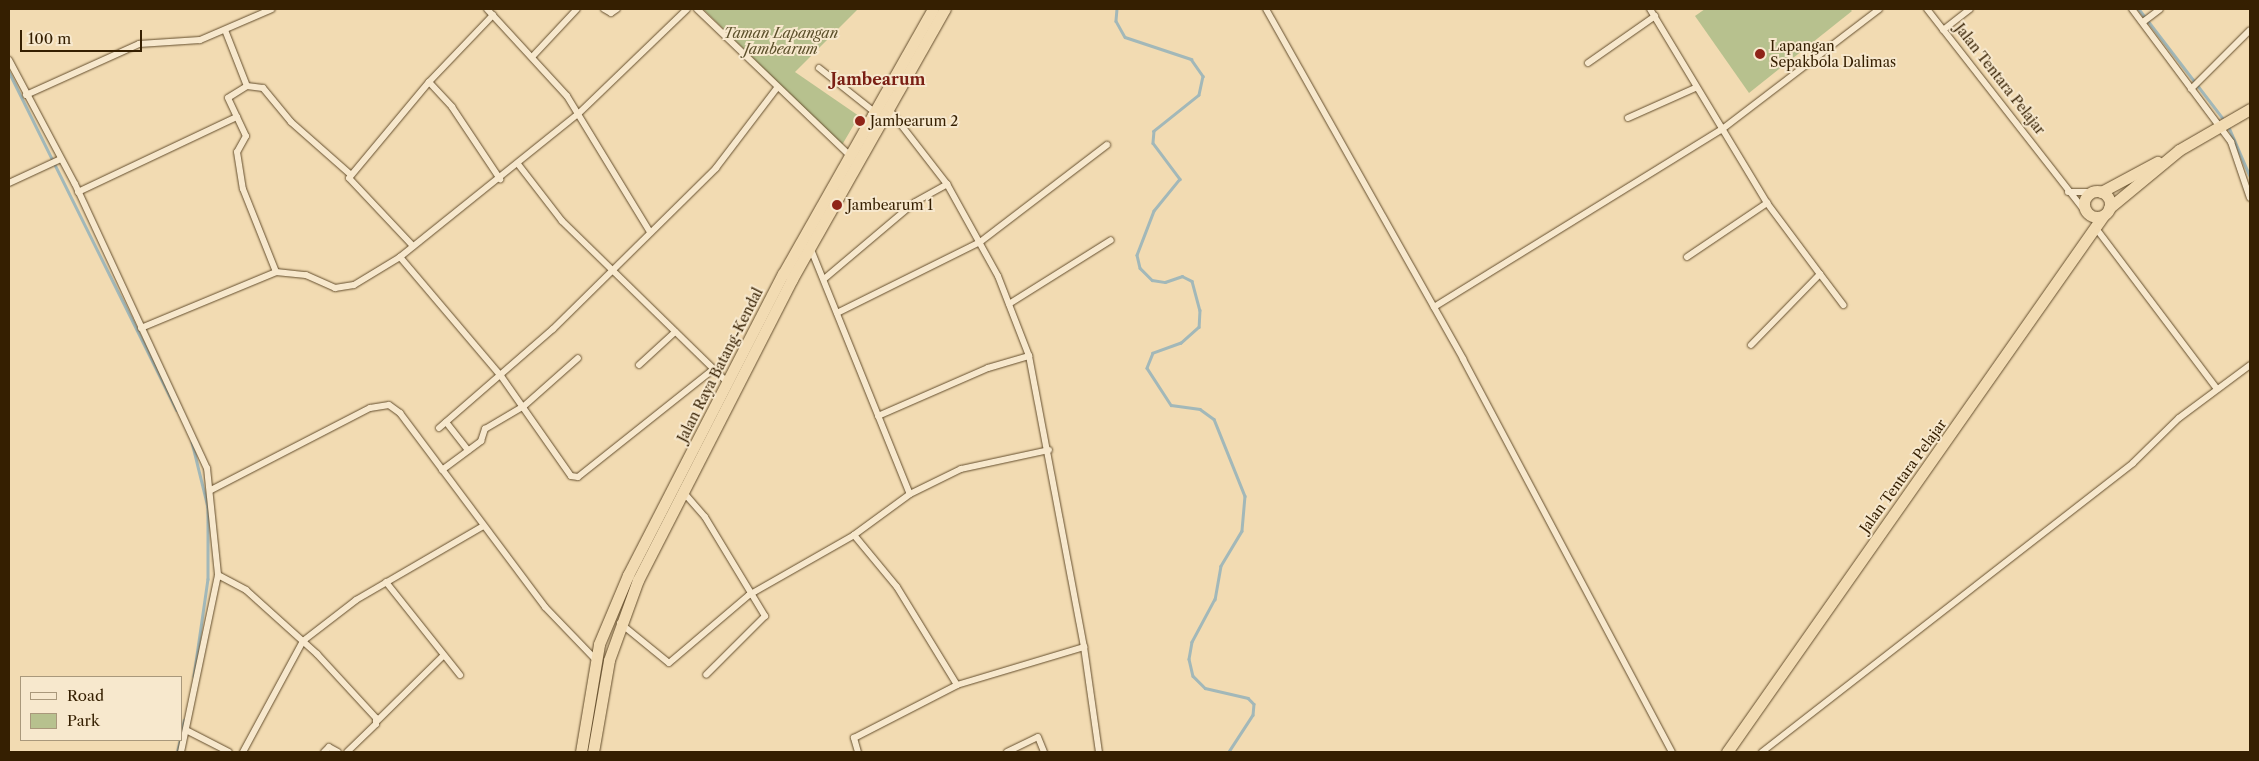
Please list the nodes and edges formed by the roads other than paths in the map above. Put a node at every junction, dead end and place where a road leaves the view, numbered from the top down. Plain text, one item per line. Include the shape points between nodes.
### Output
1 (272, 9) edge
2 (487, 9) edge
3 (577, 9) edge
4 (604, 9) edge
5 (618, 9) edge
6 (686, 9) edge
7 (697, 9) edge
8 (933, 9) edge
9 (945, 9) edge
10 (1266, 9) edge
11 (1650, 9) edge
12 (1879, 9) edge
13 (1927, 9) edge
14 (1970, 9) edge
15 (2132, 9) edge
16 (2160, 9) edge
17 (493, 15) junction
18 (1655, 16) junction
19 (2146, 20) junction
20 (225, 30) junction
21 (1943, 30) junction
22 (2250, 30) edge
23 (533, 56) junction
24 (9, 60) edge
25 (1588, 63) dead end
26 (819, 68) dead end
27 (429, 82) junction
28 (247, 86) junction
29 (2193, 87) junction
30 (777, 88) junction
31 (1696, 88) junction
32 (26, 94) junction
33 (888, 107) junction
34 (2250, 108) edge
35 (873, 111) junction
36 (578, 114) junction
37 (237, 117) junction
38 (1628, 118) dead end
39 (2223, 123) junction
40 (1721, 130) junction
41 (1107, 145) dead end
42 (2179, 150) junction
43 (848, 154) junction
44 (61, 160) junction
45 (518, 164) junction
46 (350, 174) junction
47 (500, 178) junction
48 (9, 182) edge
49 (947, 184) junction
50 (2249, 185) edge
51 (78, 192) junction
52 (2068, 192) junction
53 (2097, 192) junction
54 (2250, 198) edge
55 (1767, 203) junction
56 (2086, 212) junction
57 (2106, 212) junction
58 (2095, 227) junction
59 (650, 232) junction
60 (1112, 240) dead end
61 (2085, 240) junction
62 (980, 242) junction
63 (413, 246) junction
64 (810, 247) junction
65 (400, 256) junction
66 (1687, 257) dead end
67 (613, 269) junction
68 (276, 272) junction
69 (1820, 274) junction
70 (824, 279) junction
71 (1009, 304) junction
72 (1843, 305) dead end
73 (1434, 307) junction
74 (837, 313) junction
75 (141, 328) junction
76 (675, 332) junction
77 (1752, 345) dead end
78 (1028, 356) junction
79 (578, 358) dead end
80 (747, 358) junction
81 (639, 365) dead end
82 (2250, 365) edge
83 (714, 369) junction
84 (502, 376) junction
85 (728, 383) junction
86 (2217, 389) junction
87 (524, 406) junction
88 (878, 416) junction
89 (446, 422) junction
90 (439, 428) dead end
91 (468, 450) junction
92 (1049, 450) junction
93 (442, 470) junction
94 (210, 490) junction
95 (685, 494) junction
96 (910, 494) junction
97 (483, 526) junction
98 (854, 534) junction
99 (218, 574) junction
100 (386, 582) junction
101 (750, 595) junction
102 (620, 623) junction
103 (303, 641) junction
104 (1084, 647) junction
105 (442, 657) junction
106 (595, 659) junction
107 (460, 675) dead end
108 (706, 675) dead end
109 (957, 685) junction
110 (377, 721) junction
111 (186, 730) junction
112 (180, 752) edge
113 (229, 752) edge
114 (243, 752) edge
115 (324, 752) edge
116 (338, 752) edge
117 (347, 752) edge
118 (580, 752) edge
119 (592, 752) edge
120 (858, 752) edge
121 (1008, 752) edge
122 (1044, 752) edge
123 (1099, 752) edge
124 (1672, 752) edge
125 (1727, 752) edge
126 (1762, 752) edge

1 - 20 street
2 - 17 street
3 - 23 street
4 - 5 street via 611,13
6 - 36 street
7 - 30 street
8 - 35 highway, Jalan Raya Batang-Kendal
9 - 33 highway, Jalan Raya Batang-Kendal
10 - 73 street
11 - 18 street
12 - 40 street
13 - 21 street, Jalan Tentara Pelajar
14 - 21 street
15 - 19 street
16 - 19 street
17 - 23 street
17 - 27 street
18 - 25 street
18 - 31 street
19 - 29 street
20 - 28 street
20 - 32 street via 178,45 139,44
21 - 52 street, Jalan Tentara Pelajar
22 - 29 street
23 - 36 street
24 - 32 street
26 - 35 street
27 - 46 street
27 - 47 street via 452,106
28 - 37 street via 228,98
28 - 46 street via 263,88 291,122
29 - 39 street
30 - 43 street
30 - 59 street via 716,168
31 - 38 street
31 - 40 street
32 - 44 street
33 - 49 street
33 - 64 highway, Jalan Raya Batang-Kendal
34 - 39 highway, Jalan Tentara Pelajar
35 - 43 highway, Jalan Raya Batang-Kendal
36 - 45 street
36 - 59 street
37 - 51 street
37 - 68 street via 246,136 237,152 243,189
39 - 42 highway, Jalan Tentara Pelajar
39 - 50 street
40 - 55 street
40 - 73 street
41 - 62 street
42 - 53 highway
42 - 57 highway, Jalan Tentara Pelajar
43 - 80 highway, Jalan Raya Batang-Kendal
44 - 48 street
44 - 51 street
45 - 47 street
45 - 67 street via 562,221
46 - 63 street via 350,180
47 - 63 street
49 - 62 street
49 - 70 street via 915,202
50 - 54 street
51 - 75 street
52 - 53 street
52 - 56 street, Jalan Tentara Pelajar
53 - 56 highway via 2084,201
53 - 57 highway via 2108,197
55 - 66 street
55 - 69 street
56 - 57 highway
56 - 61 highway
57 - 58 highway, Jalan Tentara Pelajar
58 - 61 highway, Jalan Tentara Pelajar
58 - 86 street
59 - 67 street
60 - 71 street
61 - 125 highway, Jalan Tentara Pelajar
62 - 71 street
62 - 74 street
63 - 65 street
64 - 70 street
64 - 80 highway, Jalan Raya Batang-Kendal
65 - 68 street via 354,285 335,288 306,275
65 - 84 street
67 - 76 street
67 - 84 street
68 - 75 street
69 - 72 street
69 - 77 street
70 - 74 street
71 - 78 street
73 - 124 street
74 - 88 street
75 - 94 street via 188,421
76 - 81 street
76 - 83 street
78 - 88 street via 988,368
78 - 92 street
79 - 87 street
80 - 85 highway, Jalan Raya Batang-Kendal
80 - 95 highway, Jalan Raya Batang-Kendal
82 - 86 street
83 - 85 street
83 - 87 street via 578,477 571,476
84 - 87 street
84 - 89 street
85 - 106 highway, Jalan Raya Batang-Kendal via 628,575
86 - 126 street via 2134,463
87 - 91 street via 485,429 481,441
88 - 96 street
89 - 90 street
89 - 91 street
91 - 93 street
92 - 96 street via 961,468
92 - 104 street
93 - 94 street via 400,412 389,405 378,405
93 - 97 street
94 - 99 street
95 - 101 street via 705,517
95 - 102 highway, Jalan Raya Batang-Kendal
96 - 98 street
97 - 100 street
97 - 106 street via 544,607
98 - 101 street
98 - 109 street via 897,587
99 - 103 street via 246,590
99 - 111 street
100 - 103 street
100 - 105 street
101 - 102 street via 668,663
101 - 108 street via 765,618
102 - 119 highway, Jalan Raya Batang-Kendal via 609,660
103 - 110 street
103 - 114 street
104 - 109 street
104 - 123 street
105 - 107 street
105 - 110 street
106 - 118 highway, Jalan Raya Batang-Kendal
109 - 120 street via 854,738
110 - 117 street
111 - 112 street
111 - 113 street
115 - 116 street via 329,747
121 - 122 street via 1038,737

